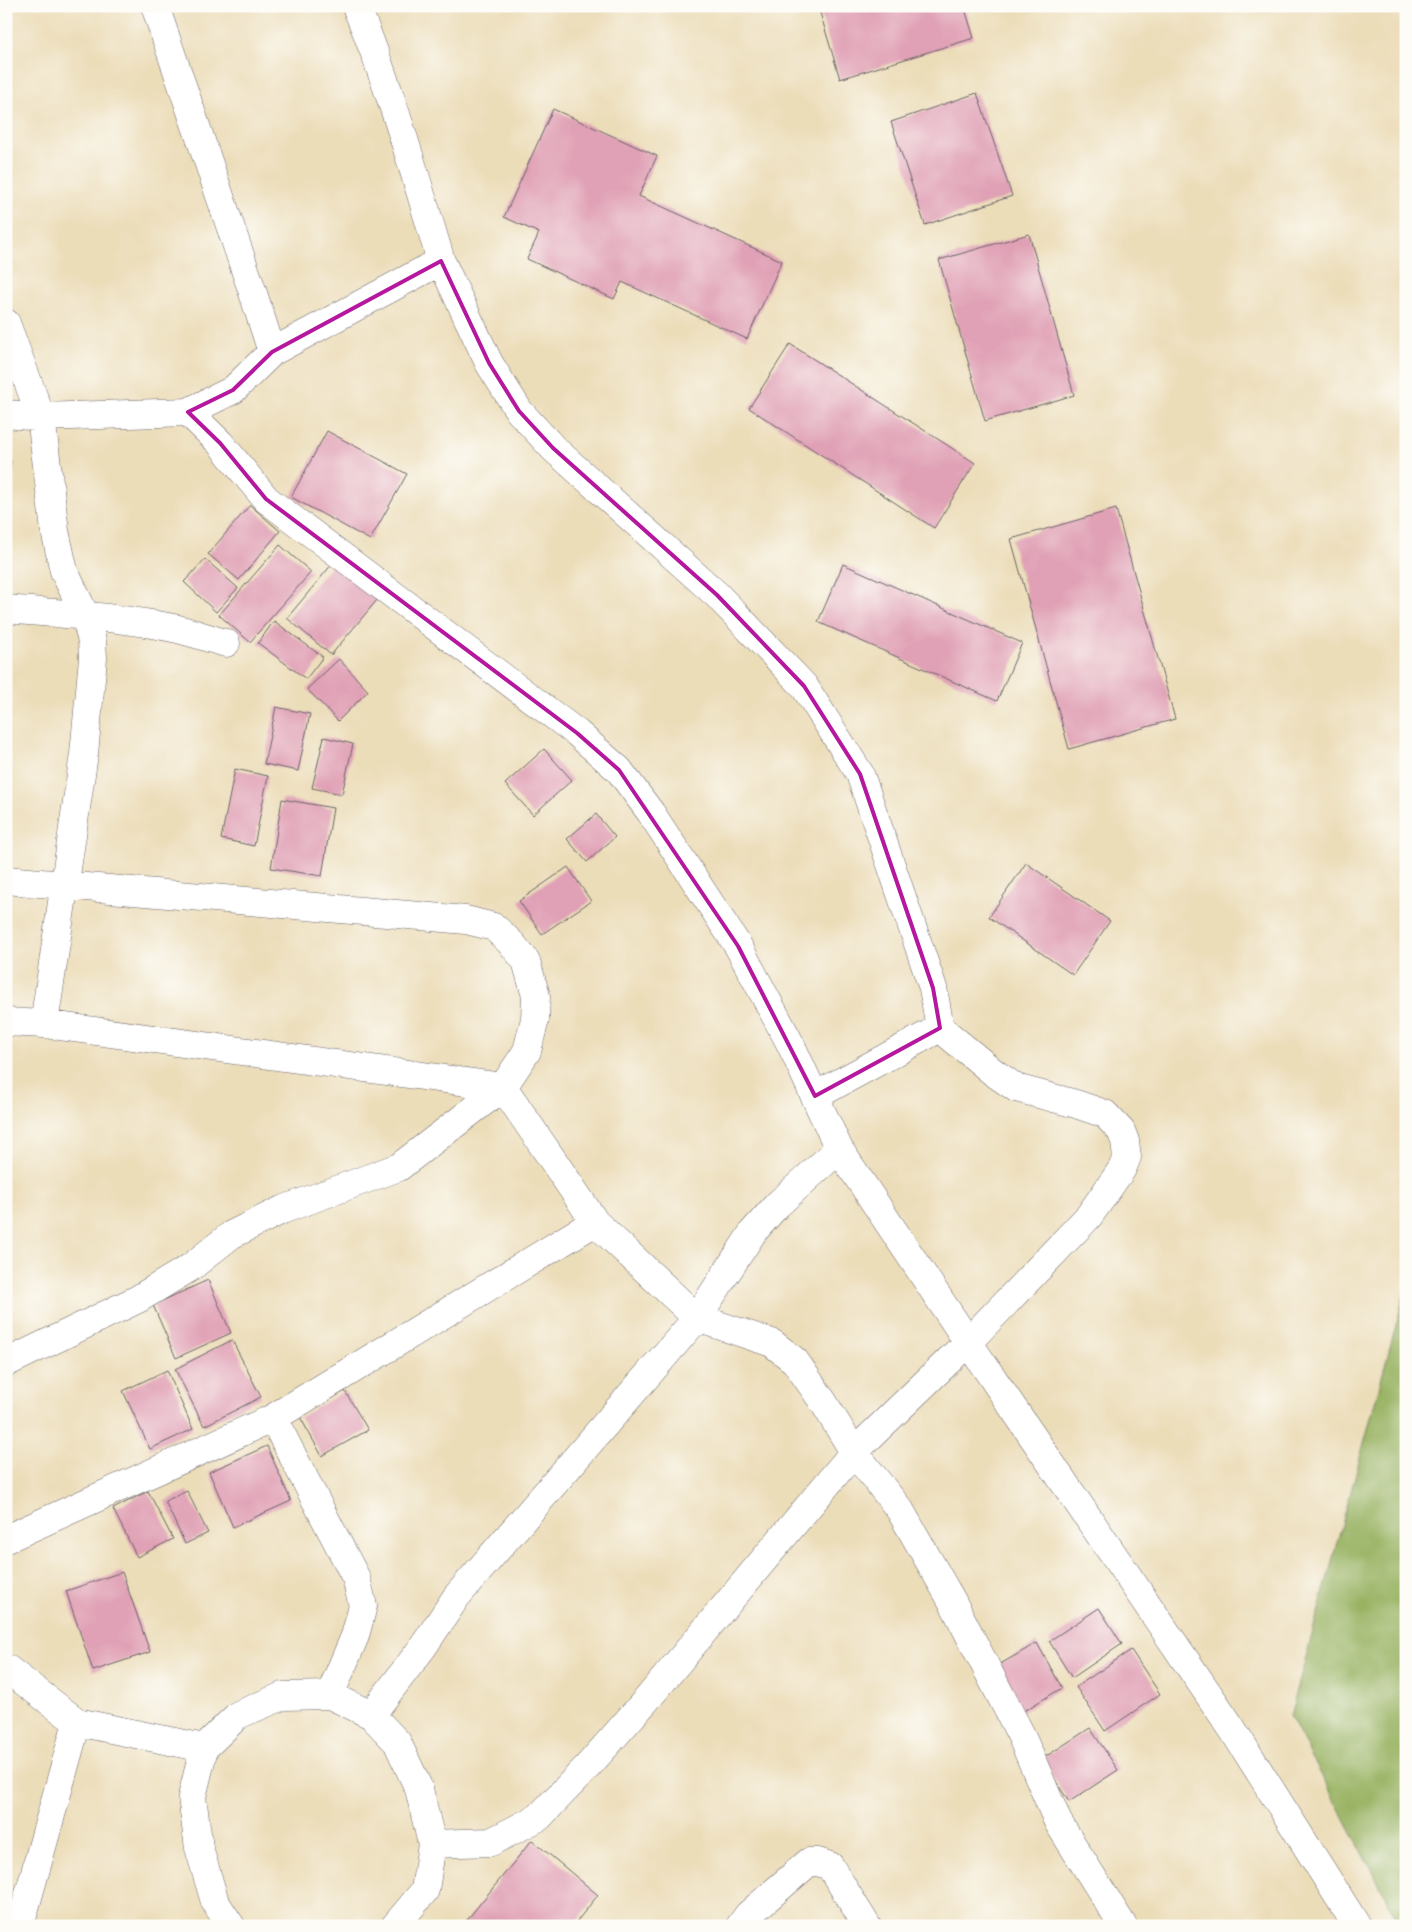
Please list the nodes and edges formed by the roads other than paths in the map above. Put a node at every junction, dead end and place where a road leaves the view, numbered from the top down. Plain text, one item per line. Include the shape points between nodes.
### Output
1 (155, 6) edge
2 (356, 6) edge
3 (441, 261) junction
4 (6, 323) edge
5 (272, 352) junction
6 (188, 412) junction
7 (6, 414) edge
8 (41, 418) junction
9 (6, 609) edge
10 (85, 616) junction
11 (226, 643) dead end
12 (6, 880) edge
13 (65, 884) junction
14 (6, 1022) edge
15 (44, 1024) junction
16 (940, 1028) junction
17 (503, 1087) junction
18 (815, 1096) junction
19 (839, 1149) junction
20 (595, 1222) junction
21 (697, 1318) junction
22 (968, 1342) junction
23 (6, 1363) edge
24 (273, 1418) junction
25 (854, 1452) junction
26 (6, 1539) edge
27 (6, 1668) edge
28 (330, 1695) junction
29 (371, 1715) junction
30 (77, 1722) junction
31 (204, 1748) junction
32 (432, 1844) junction
33 (20, 1926) edge
34 (231, 1926) edge
35 (395, 1926) edge
36 (740, 1926) edge
37 (867, 1926) edge
38 (1123, 1926) edge
39 (1356, 1926) edge

1 - 5 street
2 - 3 street via 404,135
3 - 5 street
3 - 16 street via 489,362 519,412 553,448 717,595 804,686 860,774 933,988
4 - 8 street
5 - 6 street via 233,390
6 - 8 street
6 - 18 street via 220,442 266,499 577,733 619,770 738,946
7 - 8 street
8 - 10 street via 55,531 64,571
9 - 10 street
10 - 11 street via 178,630
10 - 13 street via 94,658
12 - 13 street
13 - 15 street
13 - 17 street via 466,920 494,928 526,961 536,996 535,1019 527,1050
14 - 15 street
15 - 17 street
16 - 18 street
16 - 22 street via 1016,1088 1105,1114 1120,1131 1127,1157 1090,1216
17 - 20 street
17 - 23 street via 399,1167 256,1222 231,1235 191,1267 138,1299
18 - 19 street
19 - 21 street via 777,1205 753,1232
19 - 22 street
20 - 21 street
20 - 24 street
21 - 25 street via 772,1343 795,1361
21 - 29 street via 457,1596
22 - 25 street
22 - 39 street via 1230,1728
24 - 26 street
24 - 28 street via 356,1578 363,1606 355,1636
25 - 32 street via 649,1697 539,1816 491,1842
25 - 38 street via 900,1510 952,1601 1021,1736 1058,1822
27 - 30 street
28 - 29 street
28 - 31 street via 282,1696 238,1715
29 - 32 street via 397,1742 419,1789
30 - 31 street
30 - 33 street
31 - 34 street via 192,1797 199,1848 215,1902
32 - 35 street via 425,1890
36 - 37 street via 748,1915 809,1862 818,1862 830,1866

